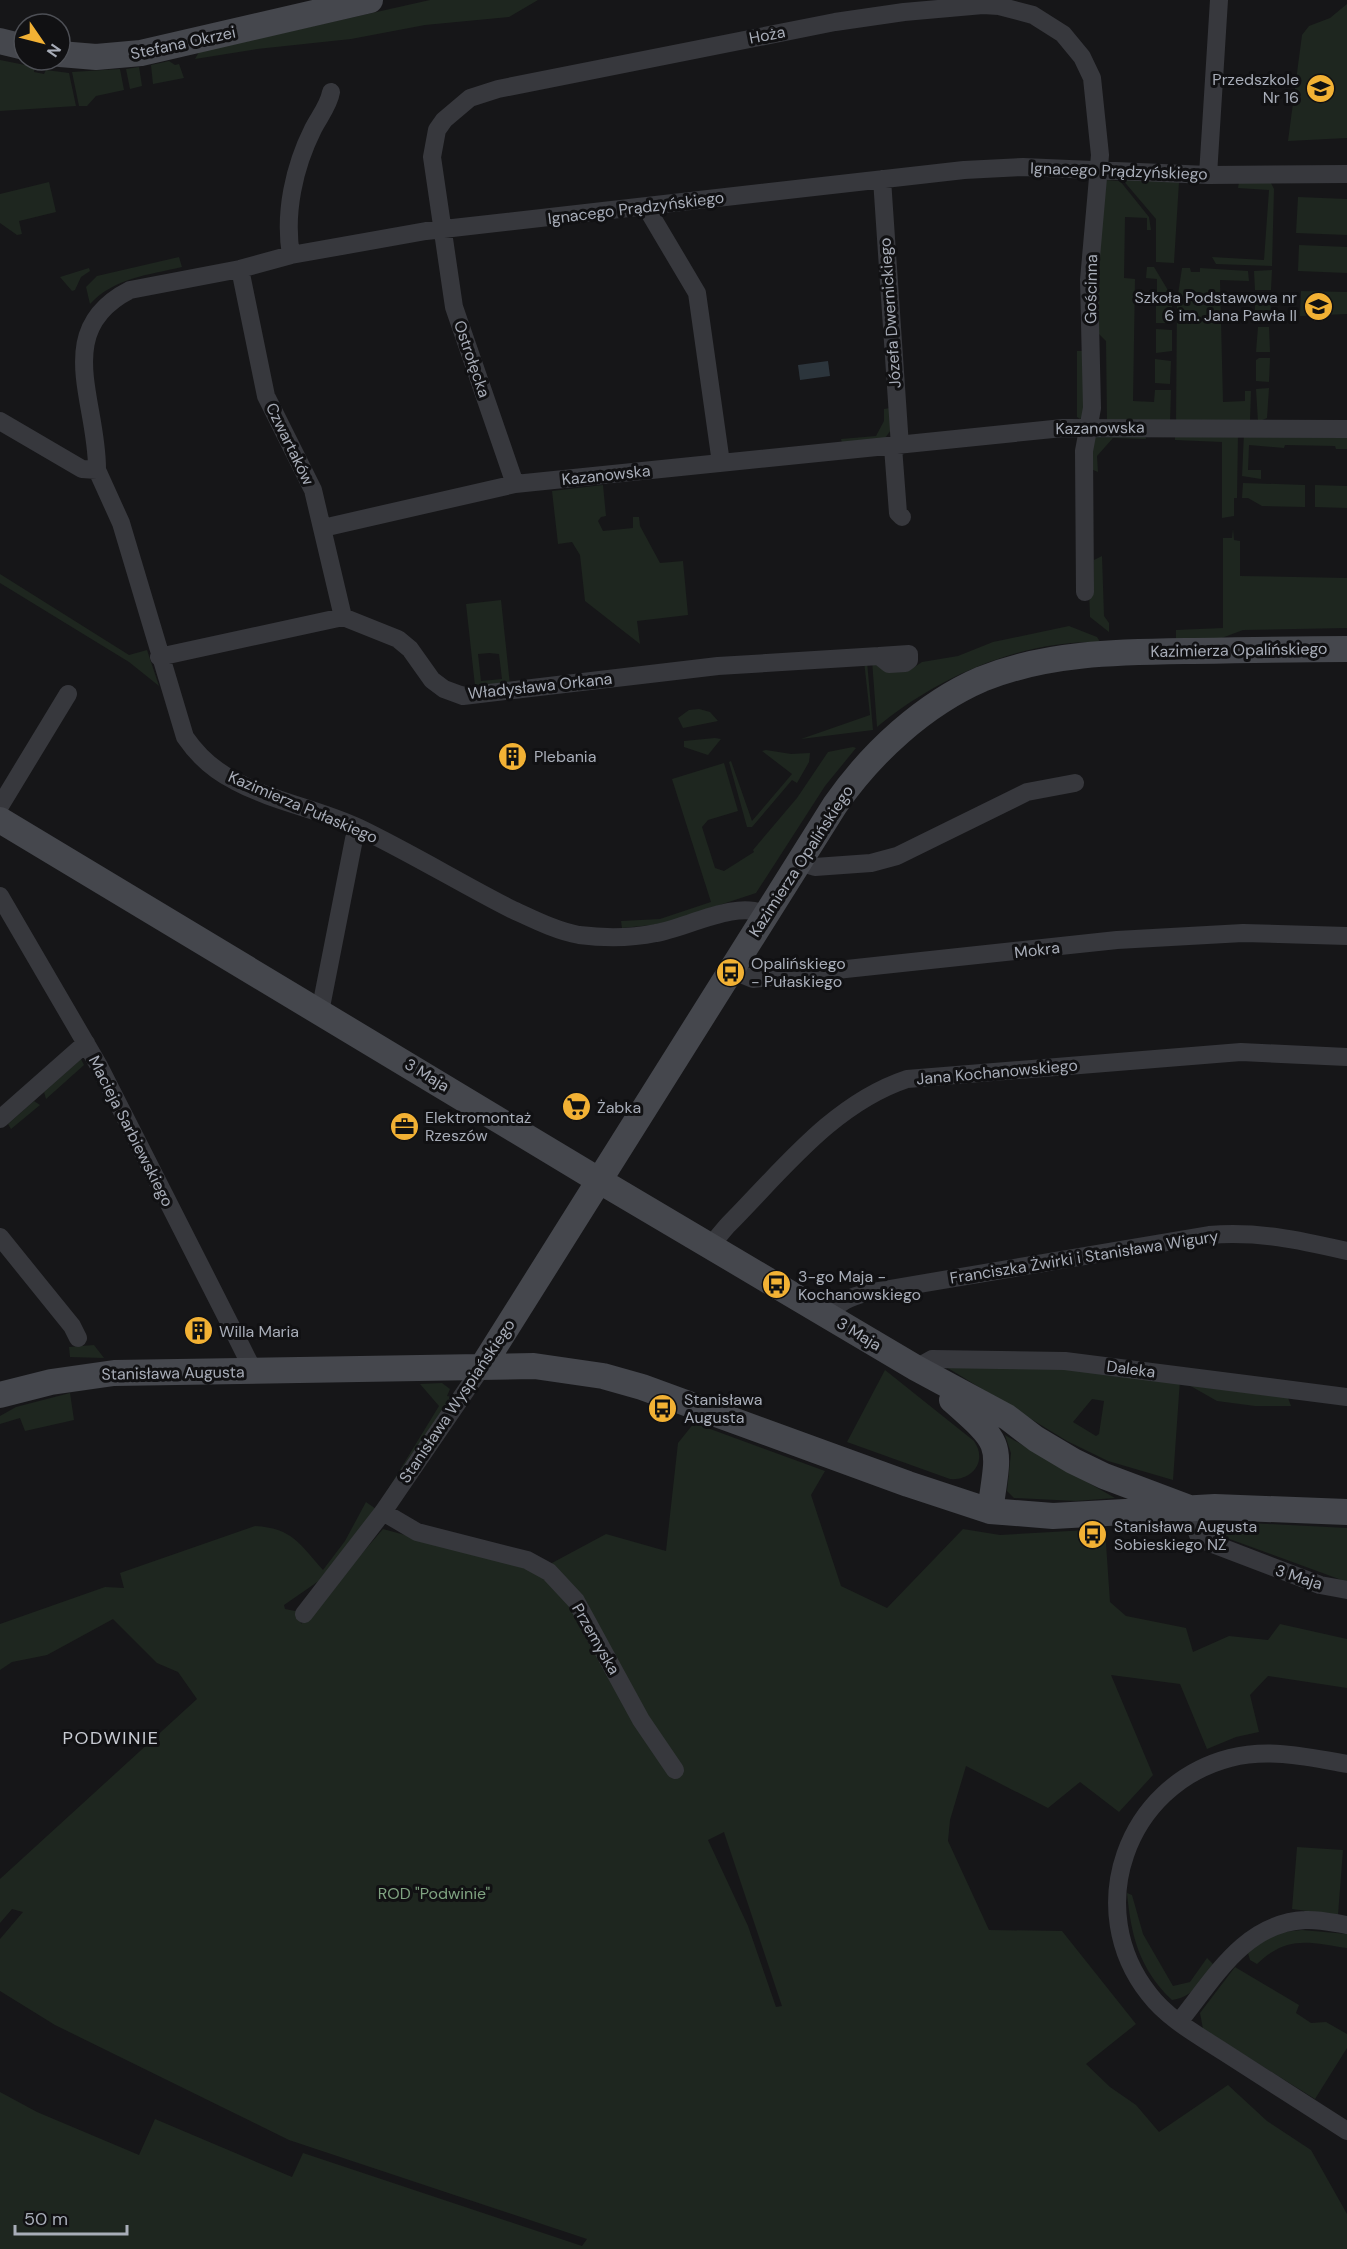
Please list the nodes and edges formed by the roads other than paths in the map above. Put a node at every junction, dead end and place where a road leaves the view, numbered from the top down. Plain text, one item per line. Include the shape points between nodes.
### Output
1 (370, 0) edge
2 (1219, 0) edge
3 (309, 8) edge
4 (72, 55) edge
5 (331, 92) dead end
6 (1098, 170) junction
7 (1208, 174) junction
8 (1347, 174) edge
9 (882, 179) junction
10 (646, 207) junction
11 (441, 230) junction
12 (291, 255) junction
13 (240, 269) junction
14 (0, 422) edge
15 (1347, 429) edge
16 (1086, 435) junction
17 (897, 447) junction
18 (721, 463) junction
19 (97, 470) junction
20 (514, 484) junction
21 (902, 517) dead end
22 (323, 528) junction
23 (1085, 592) dead end
24 (343, 617) junction
25 (1347, 649) edge
26 (879, 656) dead end
27 (159, 657) junction
28 (68, 694) dead end
29 (1075, 783) dead end
30 (0, 806) edge
31 (0, 820) edge
32 (359, 828) junction
33 (799, 862) junction
34 (0, 896) edge
35 (765, 915) junction
36 (1347, 936) edge
37 (731, 970) junction
38 (320, 1012) junction
39 (86, 1043) junction
40 (1347, 1057) edge
41 (0, 1119) edge
42 (600, 1181) junction
43 (0, 1237) edge
44 (711, 1245) junction
45 (1347, 1251) edge
46 (829, 1316) junction
47 (78, 1338) dead end
48 (482, 1367) junction
49 (915, 1368) junction
50 (249, 1371) junction
51 (0, 1395) edge
52 (1347, 1397) edge
53 (1189, 1508) junction
54 (990, 1510) junction
55 (383, 1512) junction
56 (1347, 1512) edge
57 (1347, 1590) edge
58 (304, 1614) dead end
59 (1347, 1764) edge
60 (675, 1770) dead end
61 (1347, 1925) edge
62 (1179, 2022) junction
63 (1347, 2131) edge

1 - 3 main road, Stefana Okrzei
2 - 7 street
3 - 4 main road, Stefana Okrzei via 141,53
5 - 12 street via 295,177 288,232
6 - 7 street, Ignacego Prądzyńskiego
6 - 9 street, Ignacego Prądzyńskiego via 996,168
6 - 11 street, Hoża via 1099,127 1092,78 1082,57 1063,34 1043,19 1020,10 983,5 938,9 834,22 498,89 470,98 444,120 434,141 432,158
6 - 16 street, Gościnna via 1089,280 1092,408
7 - 8 street, Ignacego Prądzyńskiego
9 - 10 street, Ignacego Prądzyńskiego
9 - 17 street, Józefa Dwernickiego
10 - 11 street, Ignacego Prądzyńskiego
10 - 18 street via 697,293
11 - 12 street, Ignacego Prądzyńskiego
11 - 20 street, Ostrołęcka via 454,307
12 - 13 street, Ignacego Prądzyńskiego
13 - 19 street, Ignacego Prądzyńskiego via 130,290 96,315 83,348
13 - 22 street, Czwartaków via 266,396 313,490
14 - 19 street via 82,469
15 - 16 street, Kazanowska via 1272,427
16 - 17 street, Kazanowska via 1063,428
16 - 23 street
17 - 18 street, Kazanowska
17 - 21 street via 898,513
18 - 20 street, Kazanowska
19 - 27 street, Kazimierza Pułaskiego via 122,523
20 - 22 street, Kazanowska
22 - 24 street, Czwartaków
24 - 26 street, Władysława Orkana via 398,639 436,684 464,696 718,666
24 - 27 street
25 - 33 main road, Kazimierza Opalińskiego via 1096,654 1030,664 983,679 929,711 877,754 848,786
27 - 32 street, Kazimierza Pułaskiego via 182,731 203,758 234,781
28 - 30 street
29 - 33 street via 1027,792 897,856 872,863 815,867
31 - 38 main road, 3 Maja
32 - 35 street, Kazimierza Pułaskiego via 544,924 578,935 654,934 742,910
32 - 38 street
33 - 35 main road, Kazimierza Opalińskiego
34 - 39 street, Macieja Sarbiewskiego
35 - 37 main road, Kazimierza Opalińskiego
36 - 37 street, Mokra via 1243,933 1129,940 753,979
37 - 42 main road, Kazimierza Opalińskiego
38 - 42 main road, 3 Maja
39 - 41 street
39 - 50 street, Macieja Sarbiewskiego via 249,1362
40 - 44 street, Jana Kochanowskiego via 1242,1052 907,1079 876,1091 839,1115
42 - 44 main road, 3 Maja
42 - 48 main road, Stanisława Wyspiańskiego
43 - 47 street
44 - 46 main road, 3 Maja
45 - 46 street, Franciszka Żwirki i Stanisława Wigury via 1245,1232 1209,1234 866,1293 835,1306
46 - 49 main road, 3 Maja
48 - 50 main road, Stanisława Augusta
48 - 54 main road, Stanisława Augusta via 560,1368 614,1379
48 - 55 street, Stanisława Wyspiańskiego
49 - 52 street, Daleka via 932,1359 1065,1361
49 - 53 main road, 3 Maja via 1007,1418 1072,1461
49 - 54 main road, 3 Maja via 975,1419 994,1443 996,1467
50 - 51 main road, Stanisława Augusta via 80,1376
53 - 54 main road, Stanisława Augusta via 1053,1516
53 - 56 main road
53 - 57 street, 3 Maja via 1198,1535 1205,1541 1320,1585
55 - 58 street, Stanisława Wyspiańskiego
55 - 60 street, Przemyska via 417,1532 526,1560 549,1572 576,1602 641,1720
59 - 62 street via 1268,1753 1229,1758 1185,1778 1145,1816 1120,1871 1115,1895 1116,1920 1137,1976 1161,2008
61 - 62 street via 1306,1920 1259,1932 1231,1955
62 - 63 street

